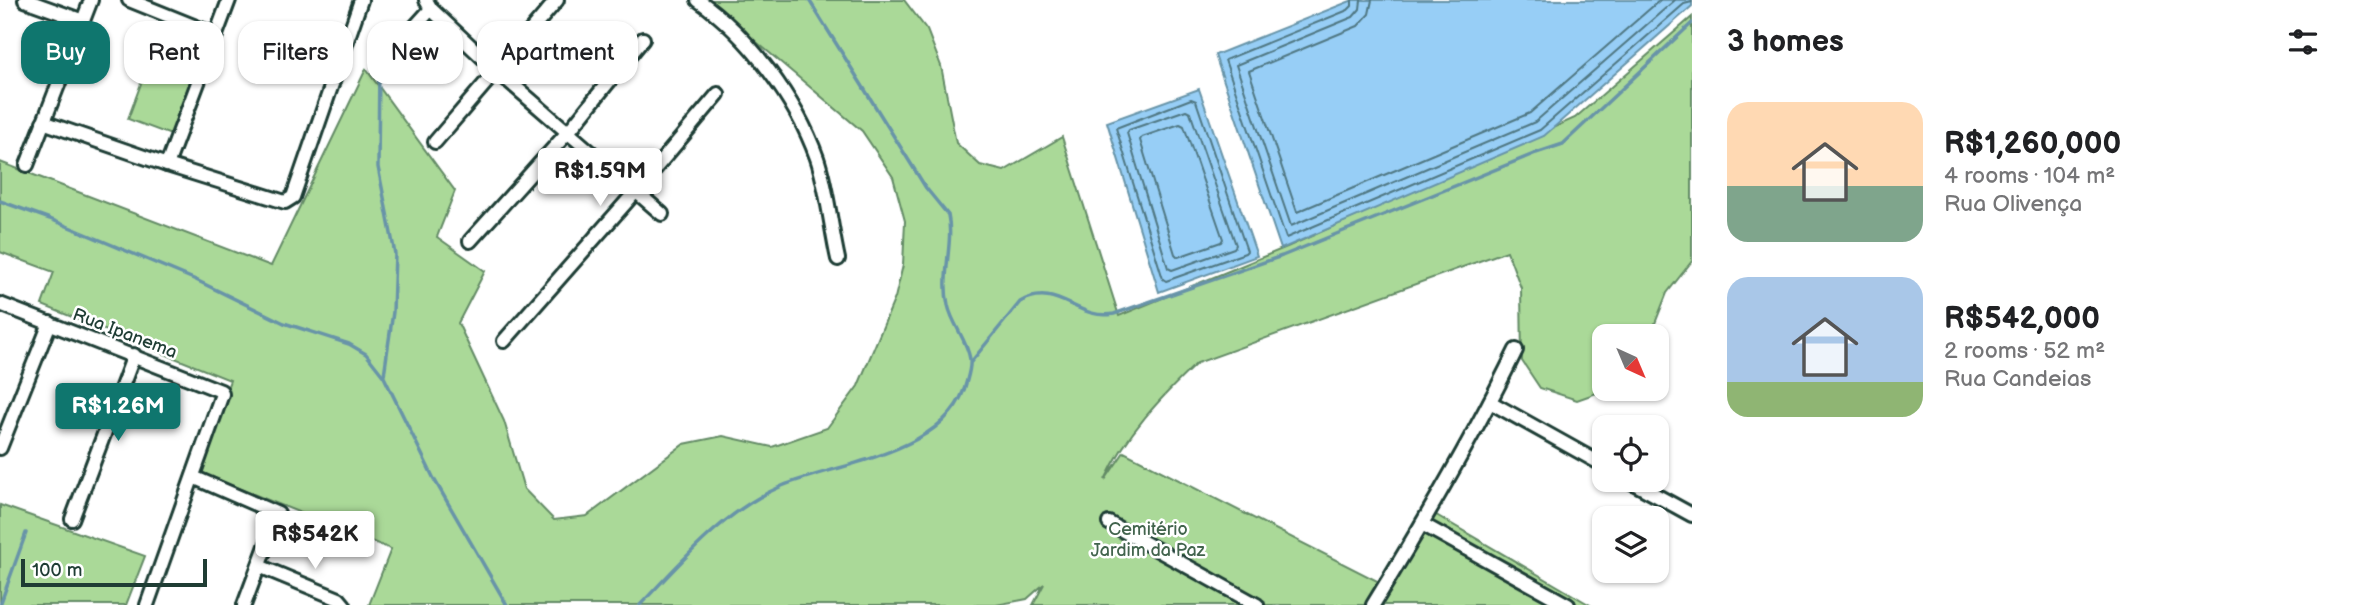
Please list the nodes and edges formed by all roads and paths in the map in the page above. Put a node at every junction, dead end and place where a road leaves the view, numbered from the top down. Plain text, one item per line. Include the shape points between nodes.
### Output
1 (25, 0) edge
2 (91, 0) edge
3 (129, 0) edge
4 (229, 0) edge
5 (361, 0) edge
6 (557, 0) edge
7 (698, 0) edge
8 (429, 5) edge
9 (83, 21) joint
10 (181, 21) edge
11 (221, 21) edge
12 (416, 21) edge
13 (539, 21) edge
14 (643, 39) dead end
15 (477, 52) edge
16 (58, 84) edge
17 (198, 84) edge
18 (484, 84) edge
19 (513, 84) edge
20 (718, 94) dead end
21 (43, 122) junction
22 (569, 131) junction
23 (435, 142) dead end
24 (27, 165) dead end
25 (167, 165) junction
26 (637, 190) junction
27 (662, 214) dead end
28 (470, 241) dead end
29 (838, 259) dead end
30 (0, 304) edge
31 (50, 323) junction
32 (504, 341) dead end
33 (1516, 350) dead end
34 (134, 355) junction
35 (1490, 402) junction
36 (0, 448) edge
37 (1592, 459) edge
38 (193, 477) junction
39 (1650, 492) edge
40 (1692, 515) edge
41 (72, 519) dead end
42 (1109, 523) dead end
43 (1422, 524) junction
44 (259, 566) junction
45 (146, 605) edge
46 (244, 605) edge
47 (344, 605) edge
48 (1257, 605) edge
49 (1373, 605) edge
50 (1568, 605) edge

1 - 9 street
2 - 9 street
3 - 10 street
4 - 11 street
5 - 25 street via 290,200
6 - 13 street
7 - 29 street via 749,46 795,108 818,159
8 - 12 street
8 - 15 street
14 - 22 street
16 - 21 street
17 - 25 street
18 - 23 street
19 - 22 street
20 - 26 street
21 - 24 street
21 - 25 street
22 - 26 street
22 - 28 street
26 - 27 street
26 - 32 street
30 - 31 street, Rua Ipanema
31 - 34 street, Rua Ipanema
31 - 36 street
33 - 35 street
34 - 38 street, Rua Ipanema via 221,391
34 - 41 street
35 - 37 street
35 - 43 street
38 - 44 street via 278,514
38 - 45 street, Rua Ipanema
39 - 40 street
42 - 48 street
43 - 49 street
43 - 50 street
44 - 46 street
44 - 47 street

